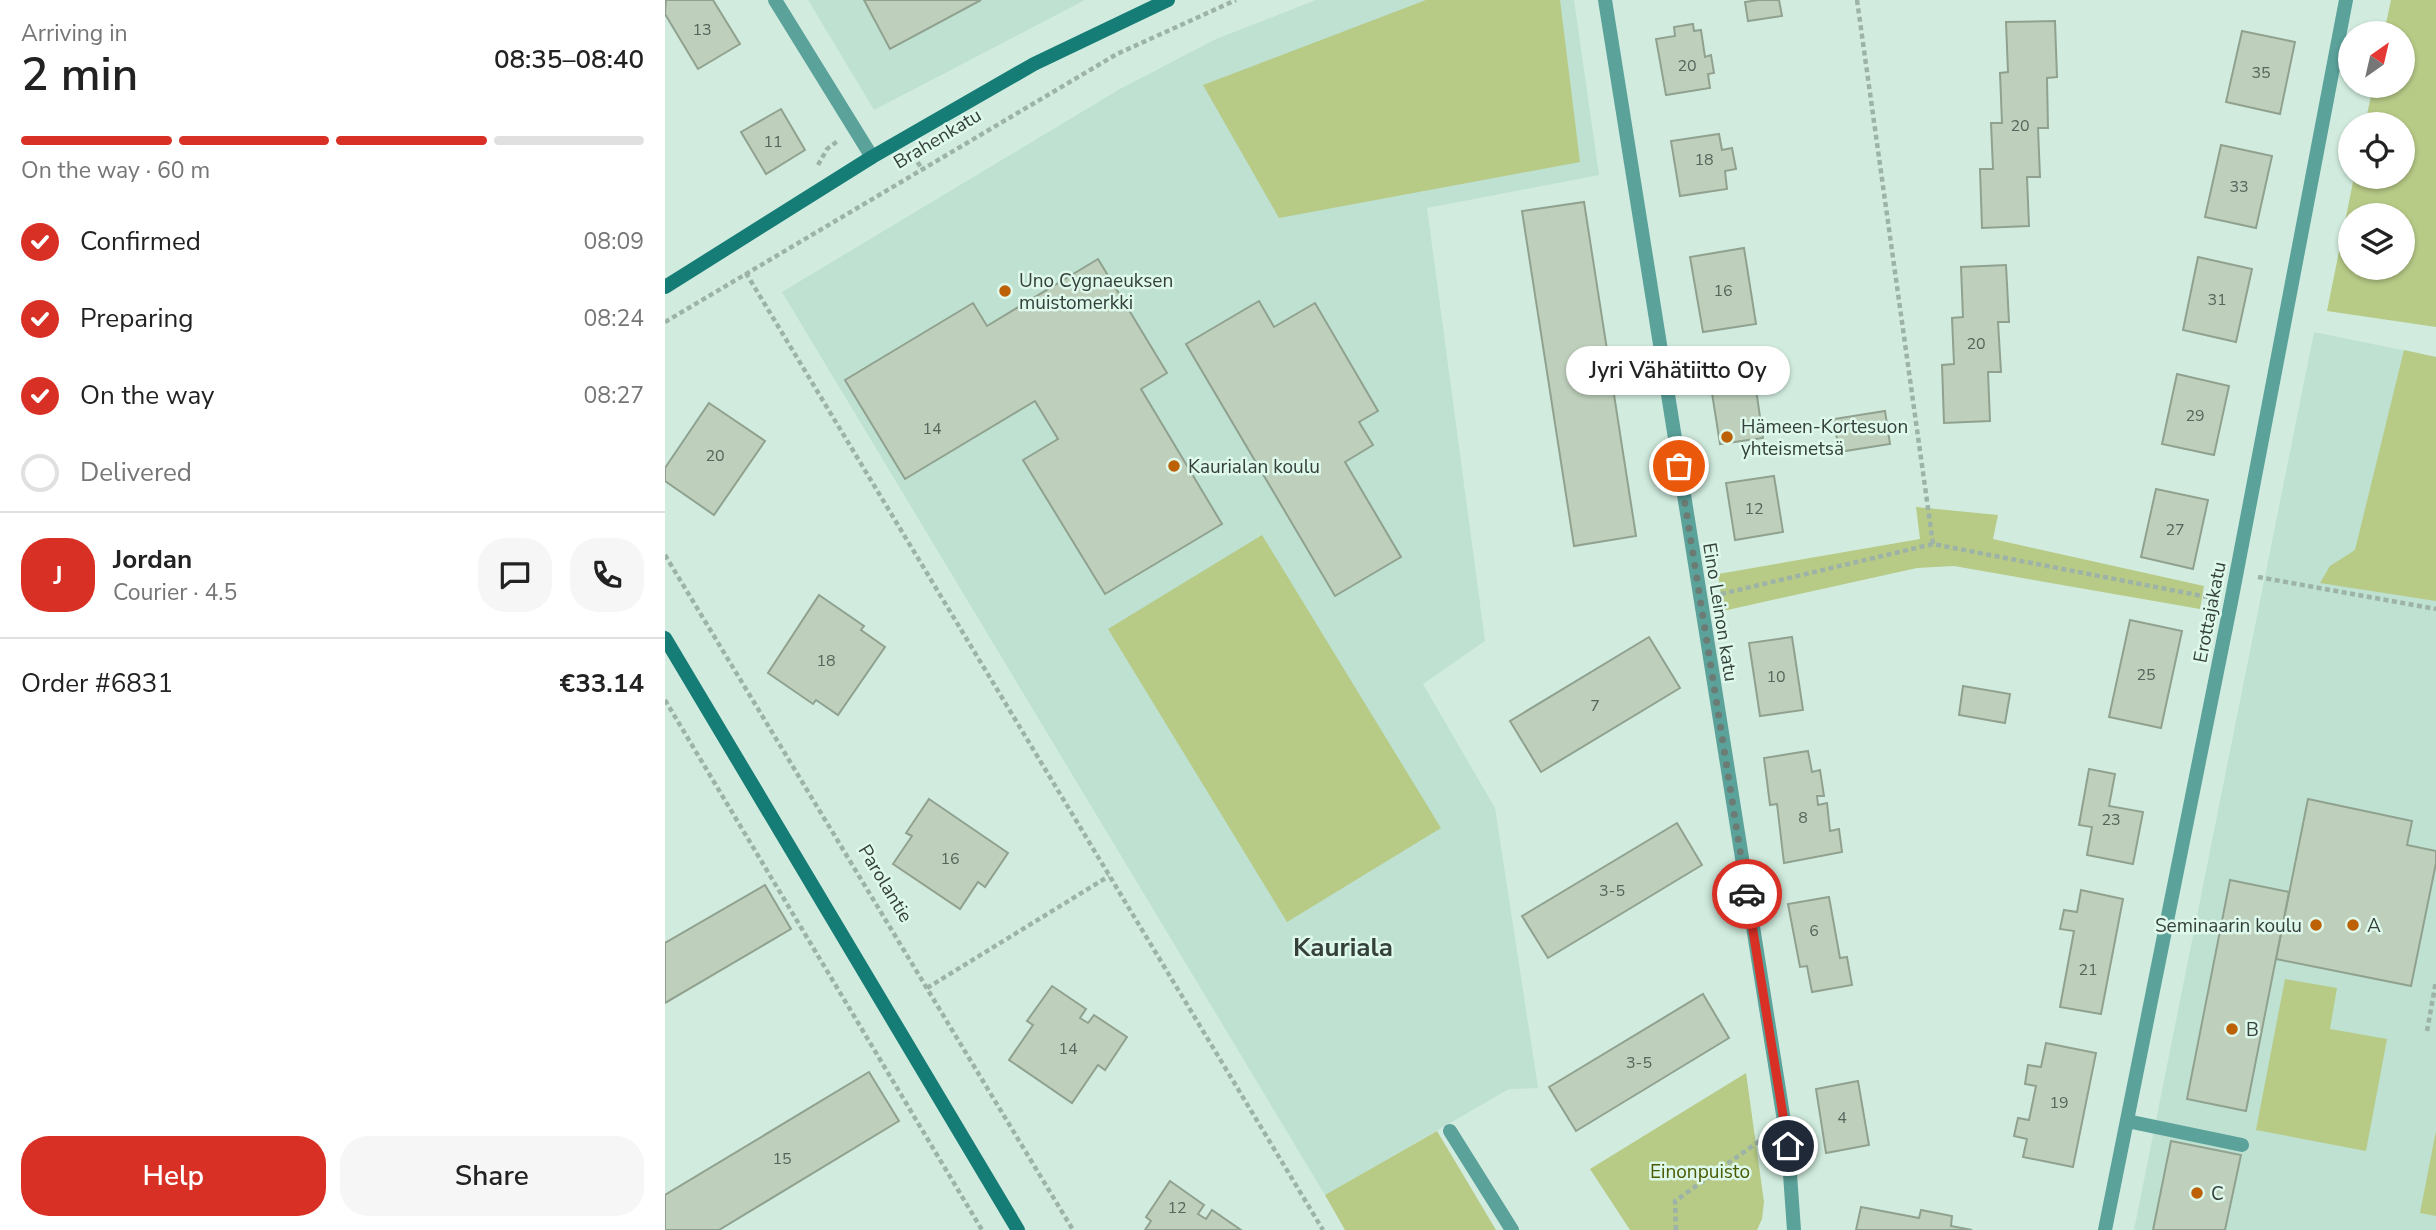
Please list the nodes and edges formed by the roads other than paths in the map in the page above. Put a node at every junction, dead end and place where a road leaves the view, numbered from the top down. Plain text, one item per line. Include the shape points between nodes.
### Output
1 (775, 0) edge
2 (1168, 0) edge
3 (1605, 0) edge
4 (2346, 0) edge
5 (872, 158) junction
6 (665, 287) edge
7 (665, 638) edge
8 (2127, 1121) junction
9 (1450, 1131) dead end
10 (2242, 1145) dead end
11 (1018, 1230) edge
12 (1512, 1230) edge
13 (1794, 1230) edge
14 (2105, 1230) edge

1 - 5 street
2 - 5 main road, Brahenkatu via 1034,64
3 - 13 street, Eino Leinon katu via 1788,1146
4 - 8 street, Erottajakatu
5 - 6 main road, Brahenkatu
7 - 11 main road
8 - 10 street
8 - 14 street, Erottajakatu
9 - 12 street

